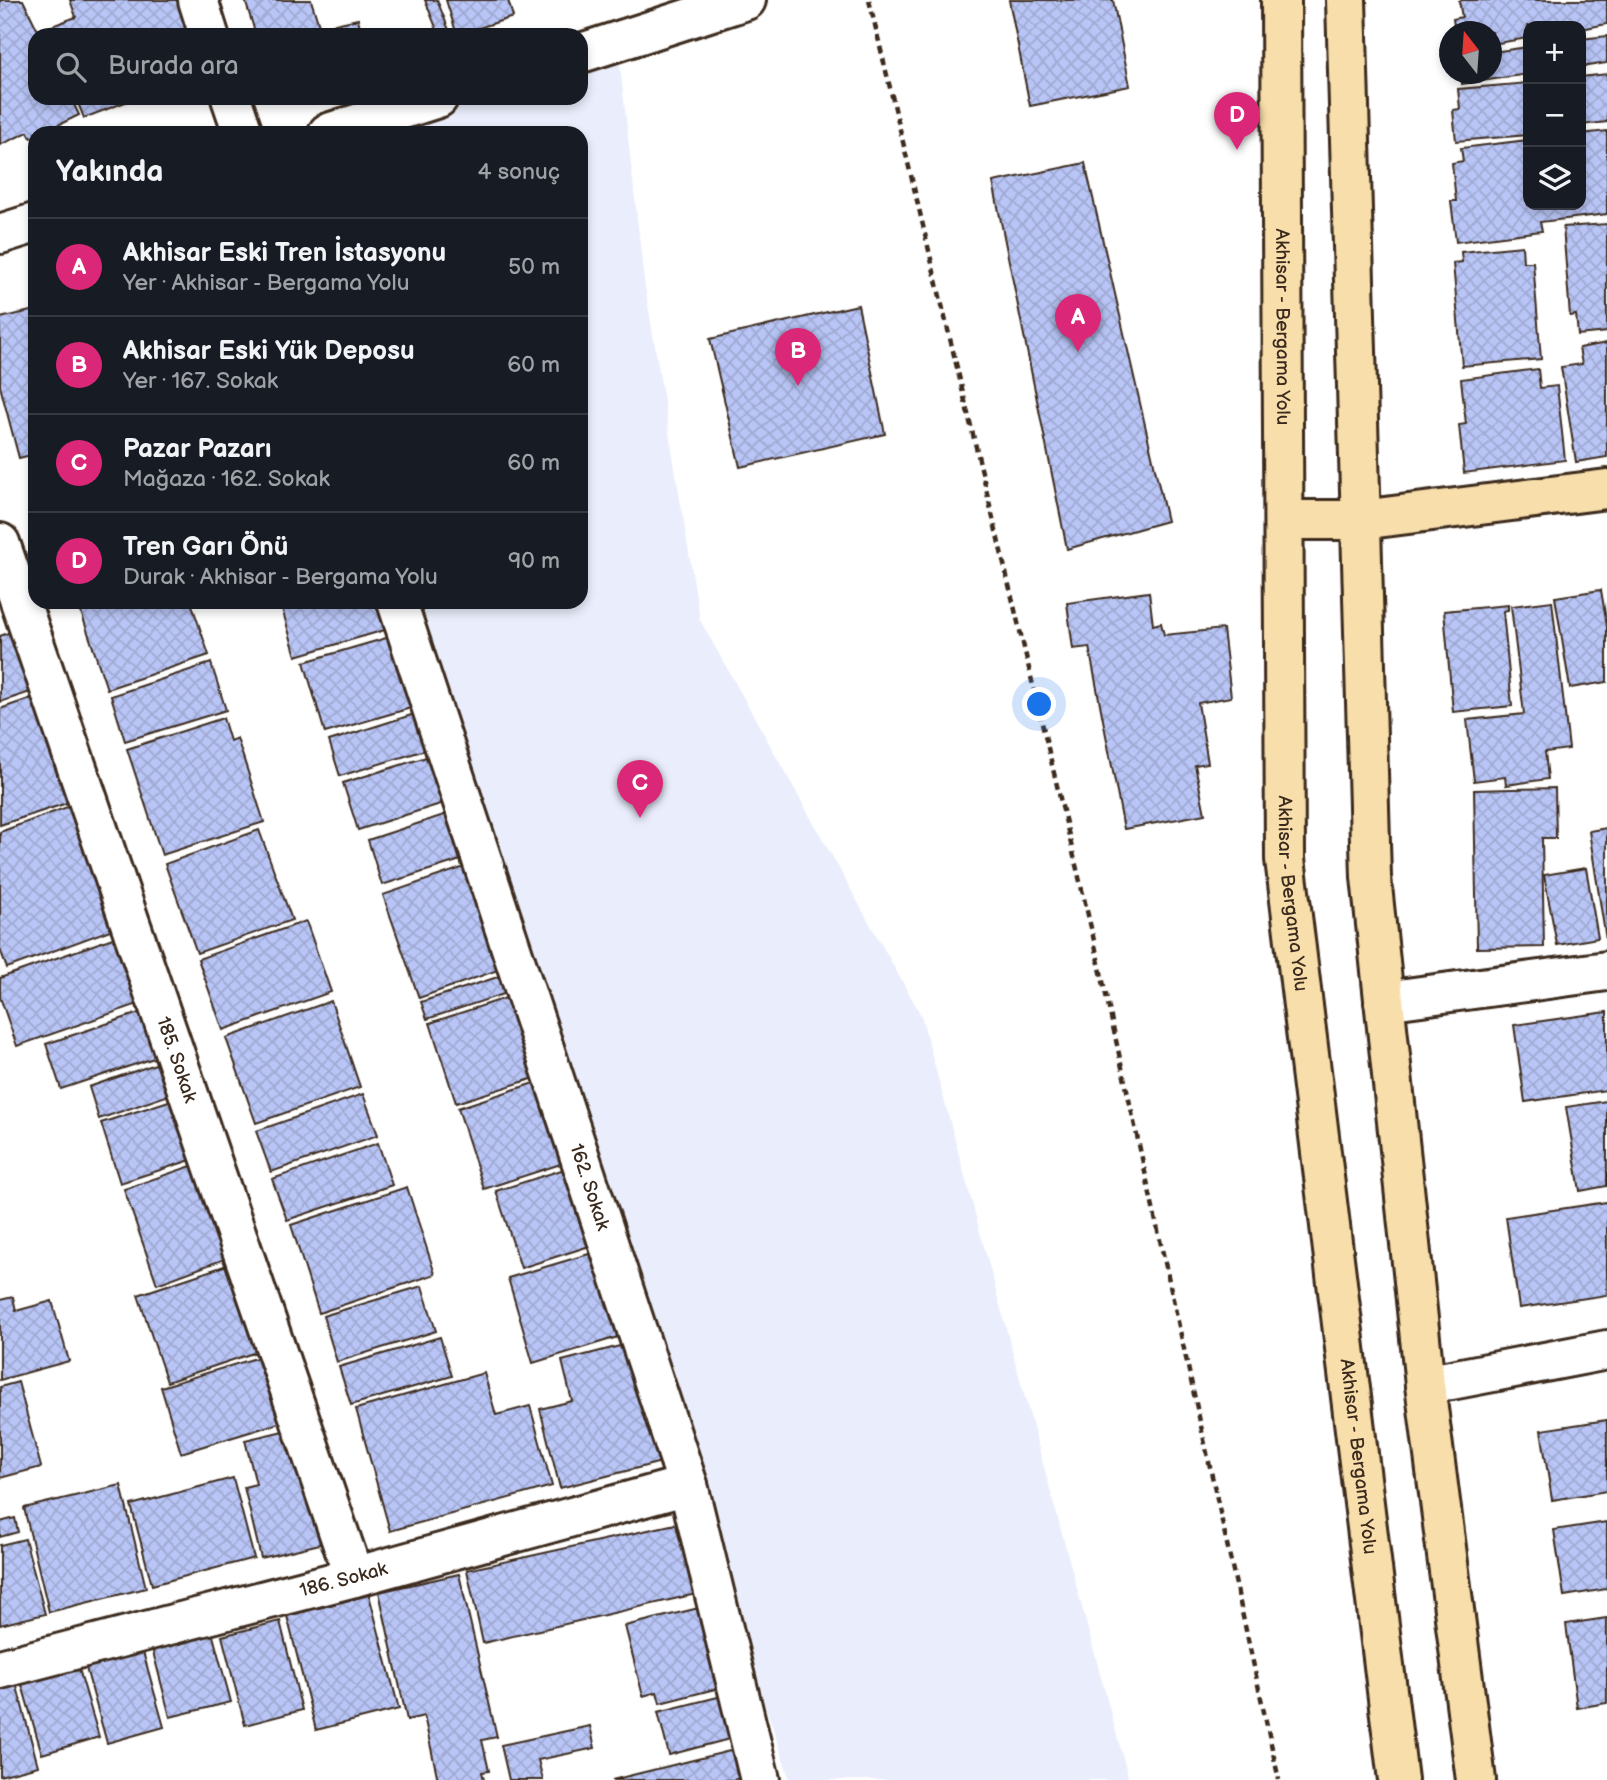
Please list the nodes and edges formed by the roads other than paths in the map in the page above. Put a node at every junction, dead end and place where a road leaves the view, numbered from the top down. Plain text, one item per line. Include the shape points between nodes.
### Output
1 (198, 0) edge
2 (746, 0) edge
3 (1281, 0) edge
4 (1346, 0) edge
5 (207, 28) edge
6 (588, 50) edge
7 (233, 105) edge
8 (416, 105) edge
9 (241, 126) edge
10 (350, 126) edge
11 (28, 225) edge
12 (0, 233) edge
13 (1607, 489) edge
14 (1284, 520) junction
15 (1361, 520) junction
16 (0, 543) edge
17 (399, 609) edge
18 (1607, 971) edge
19 (1384, 1001) junction
20 (1607, 1350) edge
21 (1424, 1385) junction
22 (688, 1485) junction
23 (354, 1577) junction
24 (0, 1669) edge
25 (760, 1780) edge
26 (1398, 1780) edge
27 (1476, 1780) edge

1 - 5 street
2 - 6 street
3 - 14 main road, Akhisar - Bergama Yolu
4 - 15 main road
7 - 9 street
8 - 10 street
11 - 12 street
13 - 15 main road
14 - 15 main road
14 - 26 main road, Akhisar - Bergama Yolu via 1285,859
15 - 19 main road via 1371,877
16 - 23 street, 185. Sokak
17 - 22 street, 162. Sokak
18 - 19 street
19 - 21 main road
20 - 21 street
21 - 27 main road
22 - 23 street, 186. Sokak
22 - 25 street, 162. Sokak
23 - 24 street, 186. Sokak

